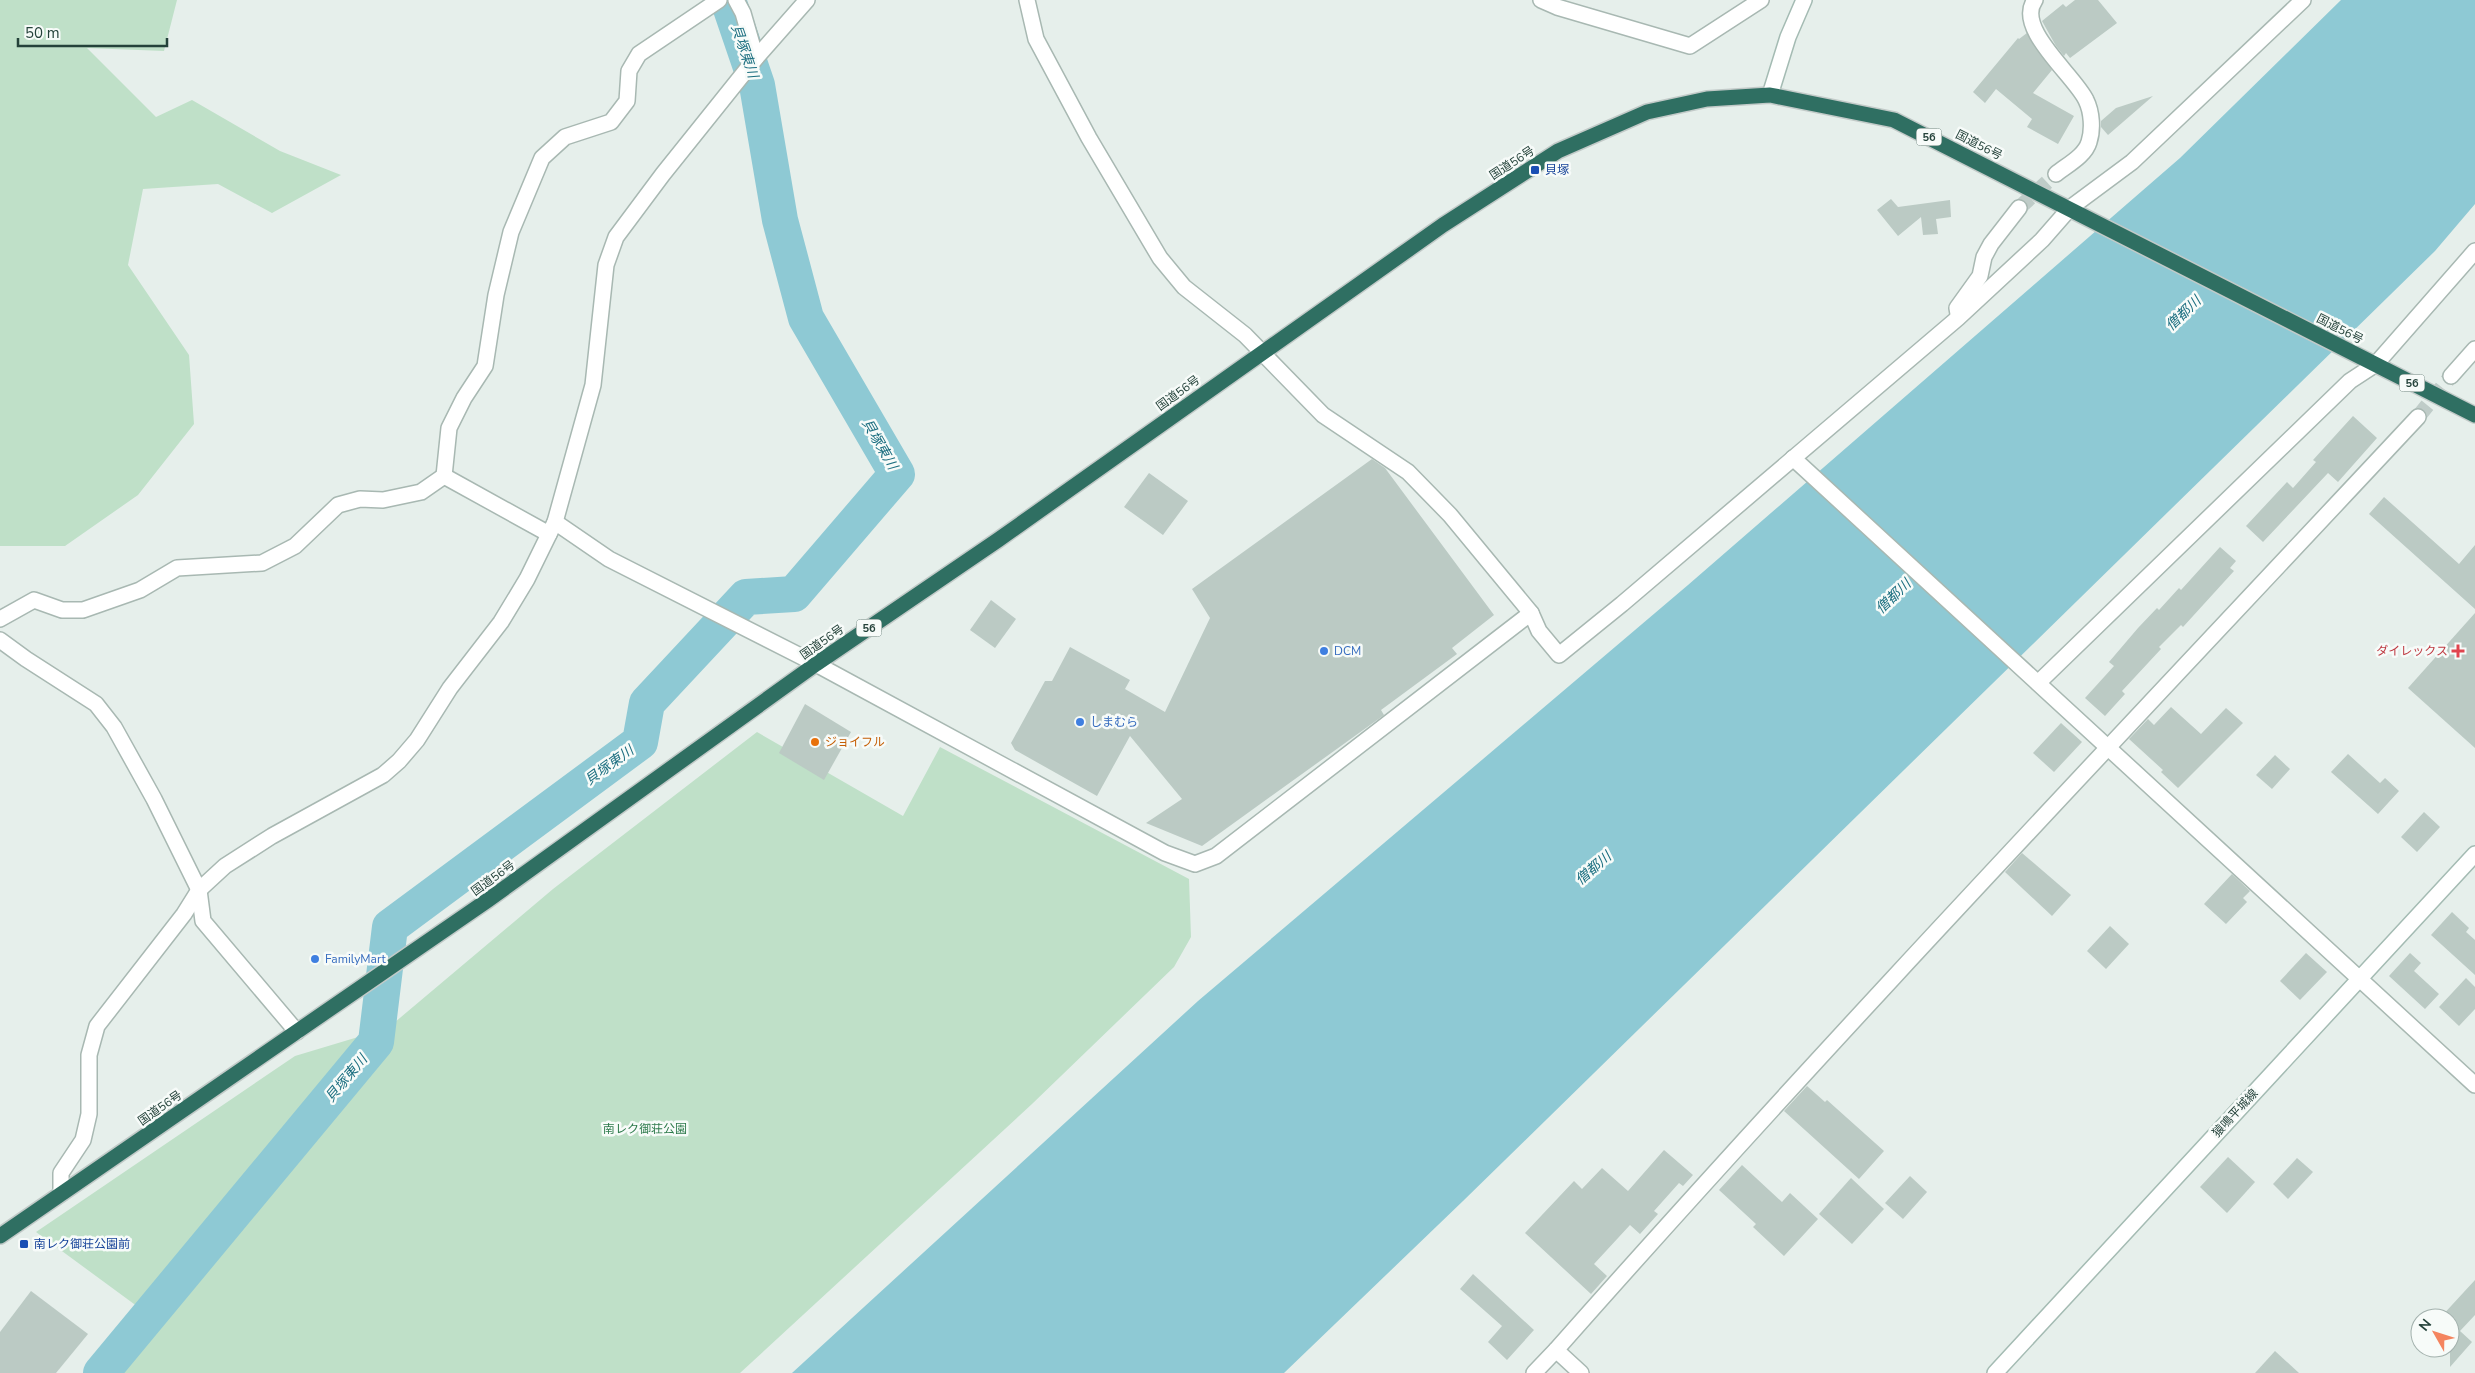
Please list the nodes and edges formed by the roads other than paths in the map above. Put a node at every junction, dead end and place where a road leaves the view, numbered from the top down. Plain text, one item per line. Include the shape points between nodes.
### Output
1 (719, 0) edge
2 (736, 0) edge
3 (807, 0) edge
4 (1027, 0) edge
5 (1541, 0) edge
6 (1761, 0) edge
7 (1804, 0) edge
8 (2035, 0) edge
9 (2303, 0) edge
10 (756, 58) junction
11 (1770, 95) junction
12 (2056, 174) tunnel mouth
13 (2019, 208) tunnel mouth
14 (2074, 210) junction
15 (2475, 251) edge
16 (1958, 318) junction
17 (2475, 349) edge
18 (1262, 352) junction
19 (2376, 364) junction
20 (2451, 376) tunnel mouth
21 (2475, 415) edge
22 (2418, 417) tunnel mouth
23 (1797, 463) junction
24 (444, 476) junction
25 (552, 528) junction
26 (1531, 613) junction
27 (0, 620) edge
28 (0, 640) edge
29 (816, 664) junction
30 (2033, 679) junction
31 (2108, 749) junction
32 (2475, 854) edge
33 (199, 890) junction
34 (2360, 978) junction
35 (297, 1032) junction
36 (2475, 1085) edge
37 (61, 1194) junction
38 (0, 1236) edge
39 (1556, 1350) junction
40 (1534, 1373) edge
41 (1581, 1373) edge
42 (1995, 1373) edge

1 - 24 street via 639,54 629,71 626,101 611,122 565,138 542,158 510,232 485,366 449,428
2 - 10 street
3 - 10 street
4 - 18 street via 1036,40 1160,258 1184,287
5 - 6 street via 1690,46
7 - 11 street via 1788,37
8 - 12 street via 2030,16 2035,32 2086,100 2092,118 2089,143 2080,155
9 - 14 street via 2132,162
10 - 25 street via 616,237 606,265 593,385
11 - 14 highway, 国道56号 / 56 via 1894,120
11 - 18 highway, 国道56号 / 56 via 1707,98 1647,112 1558,151 1443,225
13 - 16 street via 1984,257 1980,276 1958,308
14 - 16 street
14 - 19 highway, 国道56号 / 56
15 - 19 street
16 - 23 street
17 - 20 street
18 - 26 street via 1322,415 1408,472 1450,515
18 - 29 highway, 国道56号 / 56 via 998,540
19 - 21 highway, 国道56号 / 56
19 - 30 street via 2350,381
22 - 31 street
23 - 26 street via 1558,655 1539,631
23 - 30 street
24 - 25 street
24 - 27 street via 421,492 338,505 294,546 262,563 177,568 140,590 83,610 62,610 34,600
25 - 29 street
25 - 33 street via 501,622 399,762 383,775 272,836 225,866
26 - 29 street via 1216,856 1195,864 1165,853
28 - 33 street via 96,704 114,727 154,799
29 - 35 highway, 国道56号 / 56
30 - 31 street
31 - 34 street
31 - 39 street via 1706,1181
32 - 34 street, 猿鳴平城線
33 - 35 street via 203,921
33 - 37 street via 97,1026 89,1055 89,1114 83,1140 61,1174
34 - 36 street
34 - 42 street, 猿鳴平城線
35 - 37 highway, 国道56号 / 56
37 - 38 highway, 国道56号 / 56
39 - 40 street
39 - 41 street

